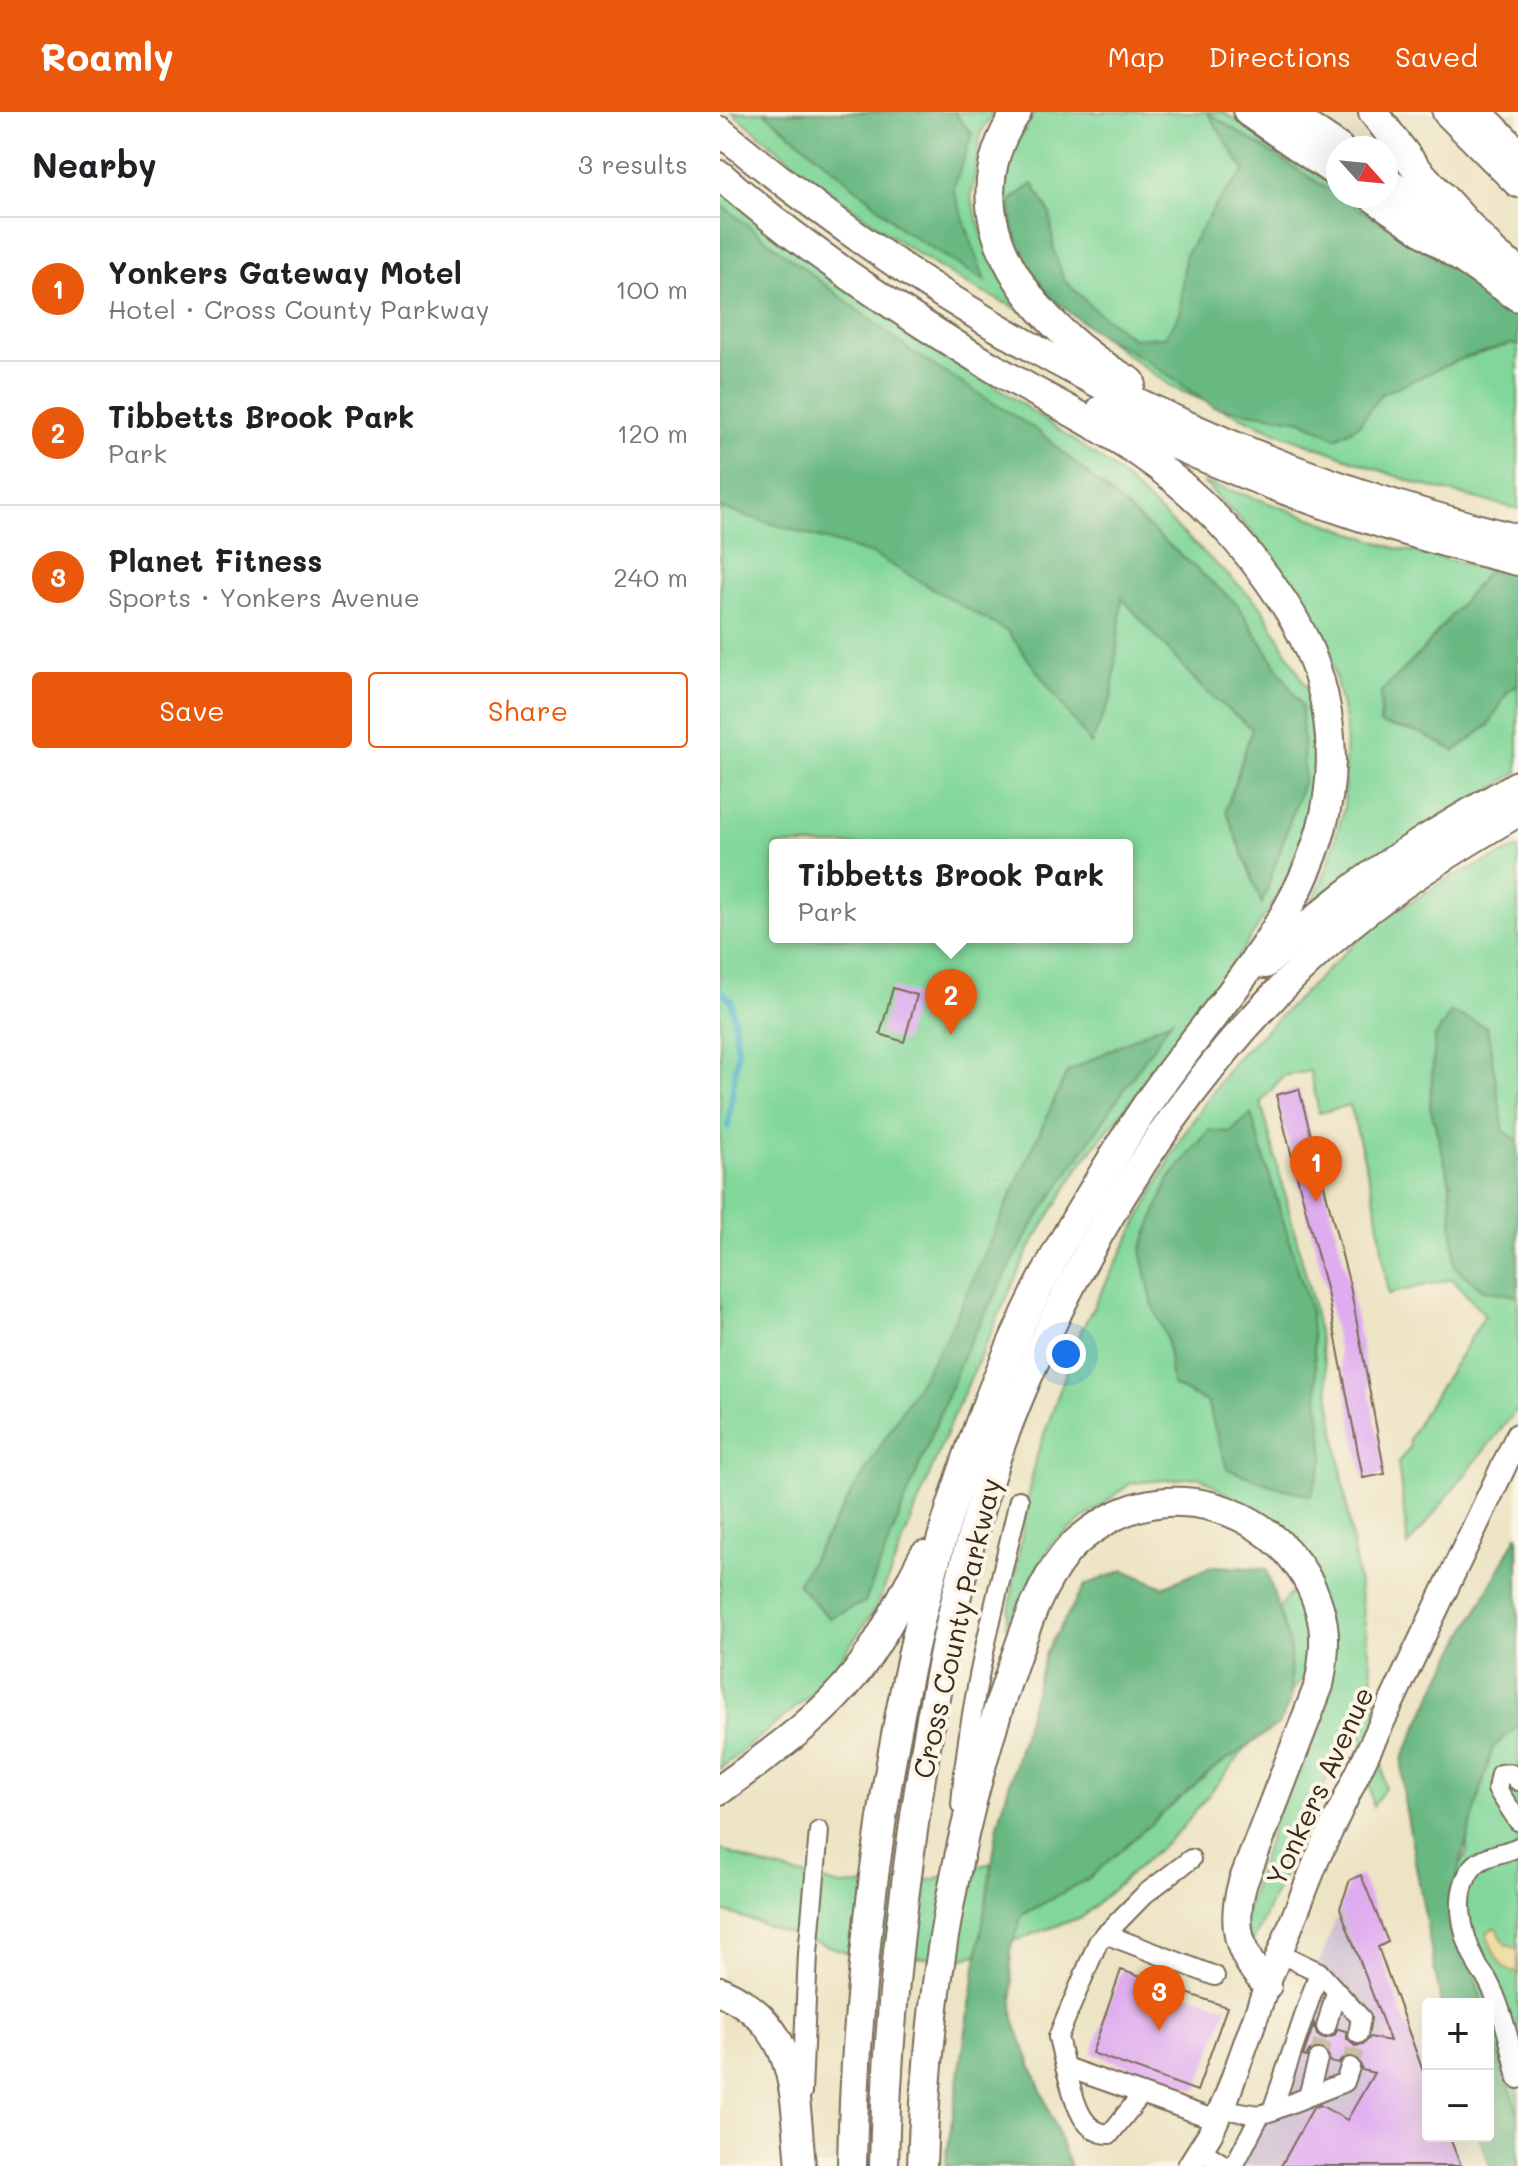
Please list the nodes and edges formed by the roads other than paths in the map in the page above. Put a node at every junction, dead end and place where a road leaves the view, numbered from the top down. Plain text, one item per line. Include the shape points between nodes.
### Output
1 (1017, 112) edge
2 (1248, 112) edge
3 (1286, 112) edge
4 (1373, 112) edge
5 (1447, 112) edge
6 (1478, 112) edge
7 (720, 131) edge
8 (1326, 139) edge
9 (1518, 153) edge
10 (720, 160) edge
11 (1326, 166) edge
12 (720, 175) edge
13 (1518, 183) edge
14 (1398, 188) edge
15 (1388, 208) edge
16 (1508, 263) edge
17 (1518, 297) edge
18 (1285, 467) junction
19 (1518, 539) edge
20 (1518, 561) edge
21 (1518, 785) edge
22 (1518, 812) edge
23 (1518, 829) edge
24 (1451, 851) junction
25 (1199, 1034) junction
26 (1518, 1436) edge
27 (1019, 1500) dead end
28 (952, 1501) junction
29 (1518, 1781) edge
30 (720, 1790) edge
31 (1518, 1821) edge
32 (819, 1831) dead end
33 (1518, 1847) edge
34 (1191, 1859) dead end
35 (957, 1864) junction
36 (1105, 1934) junction
37 (1279, 1953) junction
38 (1319, 1972) junction
39 (1215, 1976) dead end
40 (1267, 1985) junction
41 (720, 1991) edge
42 (1336, 1992) junction
43 (1326, 2027) tunnel mouth
44 (1358, 2034) tunnel mouth
45 (1318, 2059) tunnel mouth
46 (1065, 2067) junction
47 (1350, 2067) tunnel mouth
48 (1518, 2079) edge
49 (1142, 2094) junction
50 (1308, 2096) junction
51 (1266, 2113) junction
52 (1219, 2115) junction
53 (798, 2127) junction
54 (1196, 2158) edge
55 (801, 2166) edge
56 (852, 2166) edge
57 (884, 2166) edge
58 (922, 2166) edge
59 (1226, 2166) edge
60 (1234, 2166) edge

1 - 18 highway via 997,151 990,191 998,237 1024,289 1053,323 1104,366
2 - 11 highway
3 - 8 highway
4 - 16 highway via 1416,168
5 - 13 highway
6 - 9 highway
7 - 18 highway via 858,237 1006,333 1153,411
10 - 20 highway via 934,316 1095,407 1215,463 1302,496 1411,533
12 - 25 highway via 909,315 1147,458 1232,535 1298,624 1317,671 1328,721 1330,773 1323,823 1282,919
14 - 16 highway
15 - 17 highway
18 - 19 highway
21 - 25 highway via 1395,859 1340,899 1264,965
22 - 24 highway, Cross County Parkway
23 - 24 highway
24 - 57 highway, Cross County Parkway via 1322,950 1268,1001 1205,1074 1108,1218 1027,1379 977,1518 928,1735 898,1942
25 - 28 highway, Cross County Parkway via 1138,1118 1059,1249 997,1377
26 - 37 main road, Yonkers Avenue via 1331,1828
27 - 35 lane via 964,1758
28 - 30 highway via 857,1672 814,1717
28 - 56 highway, Cross County Parkway via 916,1634 885,1802 870,1905
29 - 31 lane via 1510,1773 1500,1774 1497,1789
32 - 53 lane
33 - 48 lane via 1474,1866 1464,1883 1461,1922 1476,1963 1490,1983
34 - 36 lane
35 - 40 highway via 1018,1648 1043,1589 1068,1550 1103,1523 1137,1507 1176,1501 1225,1509 1265,1531 1289,1554 1314,1593 1323,1626 1323,1665 1315,1696 1236,1909 1245,1954
35 - 58 highway via 931,2024
36 - 39 lane
36 - 46 lane via 1058,2037
37 - 38 lane
37 - 40 main road, Yonkers Avenue
38 - 42 lane
38 - 51 lane
40 - 52 main road, Yonkers Avenue
41 - 53 highway via 747,2004 778,2041 789,2068
42 - 43 lane
42 - 44 lane via 1361,2018
45 - 50 lane
46 - 49 lane
46 - 49 lane via 1082,2119 1102,2134 1110,2134
47 - 50 lane via 1345,2082
49 - 52 lane
50 - 51 lane
51 - 52 lane
51 - 60 lane
52 - 54 main road, Yonkers Avenue
53 - 55 highway
54 - 59 lane

